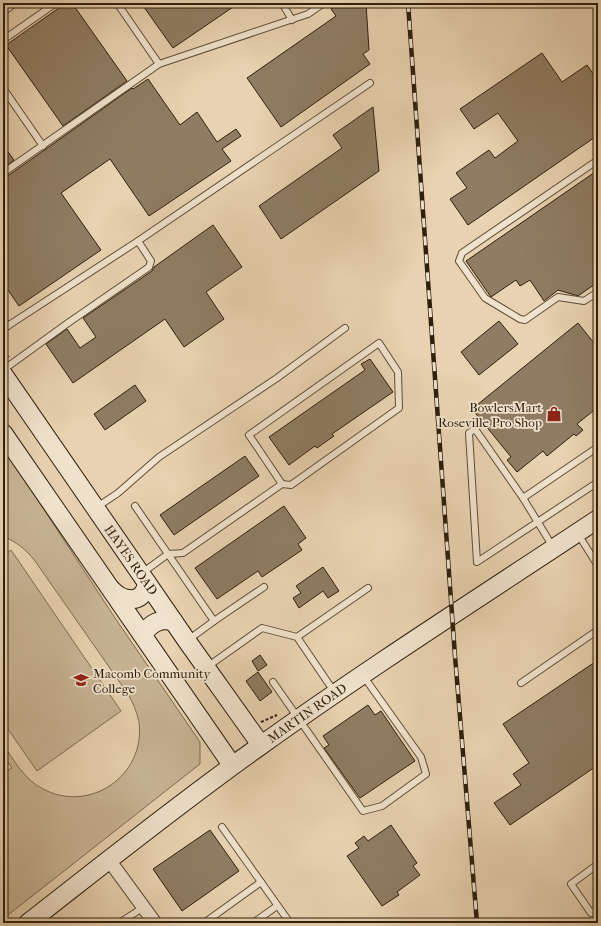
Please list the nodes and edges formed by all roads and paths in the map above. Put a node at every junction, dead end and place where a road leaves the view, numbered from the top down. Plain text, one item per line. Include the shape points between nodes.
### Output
1 (15, 3) edge
2 (56, 3) edge
3 (117, 3) edge
4 (282, 3) edge
5 (324, 3) edge
6 (3, 12) edge
7 (292, 20) junction
8 (3, 40) edge
9 (159, 64) junction
10 (370, 83) dead end
11 (3, 88) edge
12 (43, 146) junction
13 (598, 160) edge
14 (3, 173) edge
15 (138, 241) junction
16 (598, 292) edge
17 (3, 319) edge
18 (6, 328) edge
19 (345, 328) dead end
20 (3, 370) edge
21 (3, 374) edge
22 (3, 433) edge
23 (598, 447) edge
24 (598, 482) edge
25 (282, 484) junction
26 (523, 498) junction
27 (135, 506) dead end
28 (96, 508) junction
29 (598, 519) edge
30 (538, 522) junction
31 (577, 533) junction
32 (554, 548) junction
33 (168, 554) junction
34 (598, 566) edge
35 (144, 578) junction
36 (264, 587) dead end
37 (110, 588) junction
38 (368, 588) dead end
39 (214, 621) junction
40 (174, 622) junction
41 (598, 630) edge
42 (142, 635) junction
43 (298, 637) junction
44 (187, 641) junction
45 (206, 668) junction
46 (363, 675) junction
47 (273, 682) dead end
48 (521, 683) dead end
49 (335, 693) junction
50 (299, 718) junction
51 (261, 745) junction
52 (232, 766) junction
53 (222, 827) dead end
54 (109, 860) junction
55 (598, 872) edge
56 (261, 882) junction
57 (144, 906) junction
58 (278, 906) junction
59 (598, 908) edge
60 (207, 922) edge
61 (28, 923) edge
62 (119, 923) edge
63 (155, 923) edge
64 (253, 923) edge
65 (290, 923) edge

1 - 6 lane
2 - 8 lane
3 - 9 lane
4 - 7 lane
5 - 7 lane via 308,14
7 - 9 lane
9 - 12 lane
10 - 15 lane
11 - 12 lane
12 - 14 lane
13 - 16 lane via 462,252 459,261 485,298 524,320 558,297 584,301
15 - 18 lane
15 - 20 lane via 152,261 149,267
17 - 18 lane
19 - 28 lane via 277,378 159,457 118,493
21 - 28 street, HAYES ROAD
22 - 37 street
23 - 26 lane
24 - 30 lane
25 - 25 lane via 291,485 399,408 398,372 379,343 249,434
25 - 33 lane via 183,553
26 - 30 lane
26 - 30 lane via 475,428 469,433 477,562
27 - 33 lane
28 - 35 street, HAYES ROAD
29 - 31 street, MARTIN ROAD
30 - 32 lane
31 - 32 street, MARTIN ROAD
31 - 34 lane
32 - 46 street, MARTIN ROAD
33 - 35 lane
33 - 39 lane
35 - 37 street via 144,592 134,599 120,597
35 - 40 street, HAYES ROAD
36 - 39 lane
37 - 42 street
38 - 43 lane
39 - 44 lane
40 - 42 street via 155,622
40 - 44 street, HAYES ROAD
41 - 48 lane
42 - 52 street
43 - 45 lane via 262,628
43 - 49 lane
44 - 45 street, HAYES ROAD
45 - 51 street, HAYES ROAD
46 - 49 street, MARTIN ROAD
46 - 50 lane via 421,757 426,774 382,806 363,811
47 - 50 lane
49 - 50 street, MARTIN ROAD
50 - 51 street, MARTIN ROAD
51 - 52 street, MARTIN ROAD
52 - 54 street, MARTIN ROAD
53 - 56 lane
54 - 57 street
54 - 61 street, MARTIN ROAD
55 - 59 lane via 594,867 571,884 591,913
56 - 58 lane
56 - 60 lane
57 - 62 lane
57 - 63 street
58 - 64 lane
58 - 65 lane

